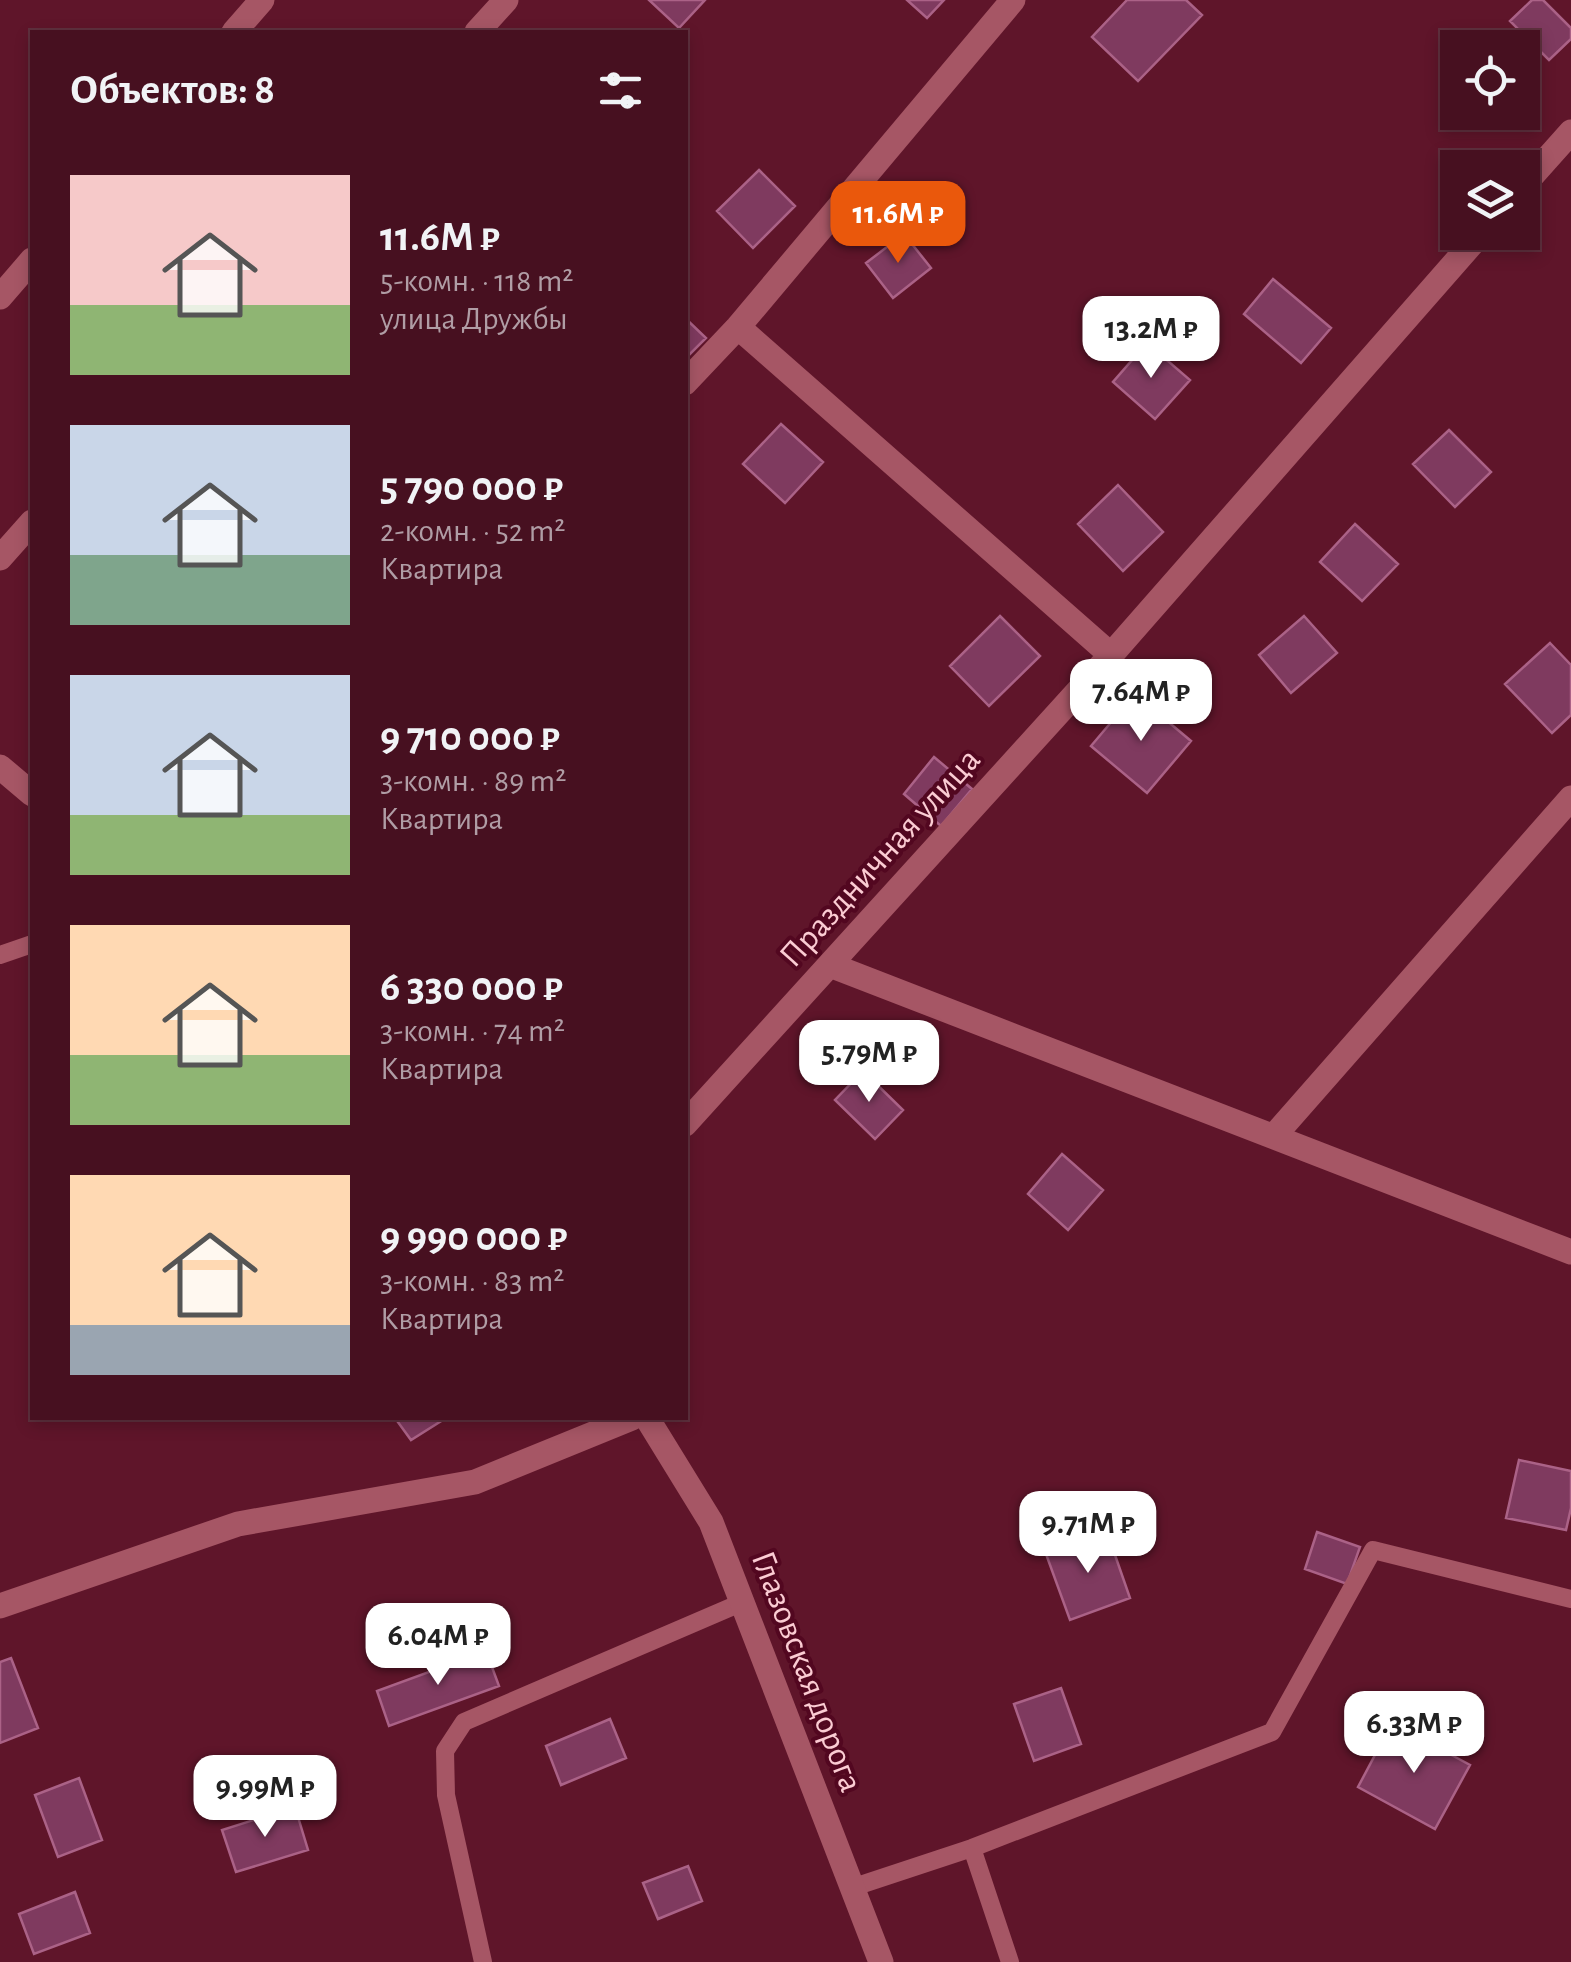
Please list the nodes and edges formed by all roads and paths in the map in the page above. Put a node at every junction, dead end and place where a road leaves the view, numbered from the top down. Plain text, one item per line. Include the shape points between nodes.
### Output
1 (262, 0) edge
2 (506, 0) edge
3 (1014, 0) edge
4 (236, 30) edge
5 (478, 30) edge
6 (1571, 132) edge
7 (1540, 167) edge
8 (1466, 250) edge
9 (30, 262) edge
10 (0, 297) edge
11 (738, 327) junction
12 (688, 380) edge
13 (30, 524) edge
14 (0, 558) edge
15 (1111, 654) junction
16 (0, 767) edge
17 (30, 792) edge
18 (1571, 798) edge
19 (30, 945) edge
20 (0, 955) edge
21 (830, 964) junction
22 (688, 1121) edge
23 (1274, 1136) junction
24 (1571, 1252) edge
25 (627, 1420) edge
26 (648, 1420) edge
27 (1571, 1599) edge
28 (743, 1602) junction
29 (0, 1606) edge
30 (972, 1848) junction
31 (854, 1887) junction
32 (483, 1962) edge
33 (881, 1962) edge
34 (1010, 1962) edge

1 - 4 street
2 - 5 street
3 - 11 street
6 - 7 street
8 - 15 street, Праздничная улица
9 - 10 street
11 - 12 street
11 - 15 street
13 - 14 street
15 - 21 street, Праздничная улица
16 - 17 street
18 - 23 street
19 - 20 lane
21 - 22 street, Праздничная улица
21 - 23 street
23 - 24 street
25 - 29 street via 474,1482 238,1524
26 - 28 street, Глазовская дорога via 711,1522
27 - 30 lane via 1373,1550 1272,1732
28 - 31 street, Глазовская дорога
28 - 32 lane via 464,1722 445,1751 446,1795
30 - 31 lane
30 - 34 lane
31 - 33 street, Глазовская дорога

